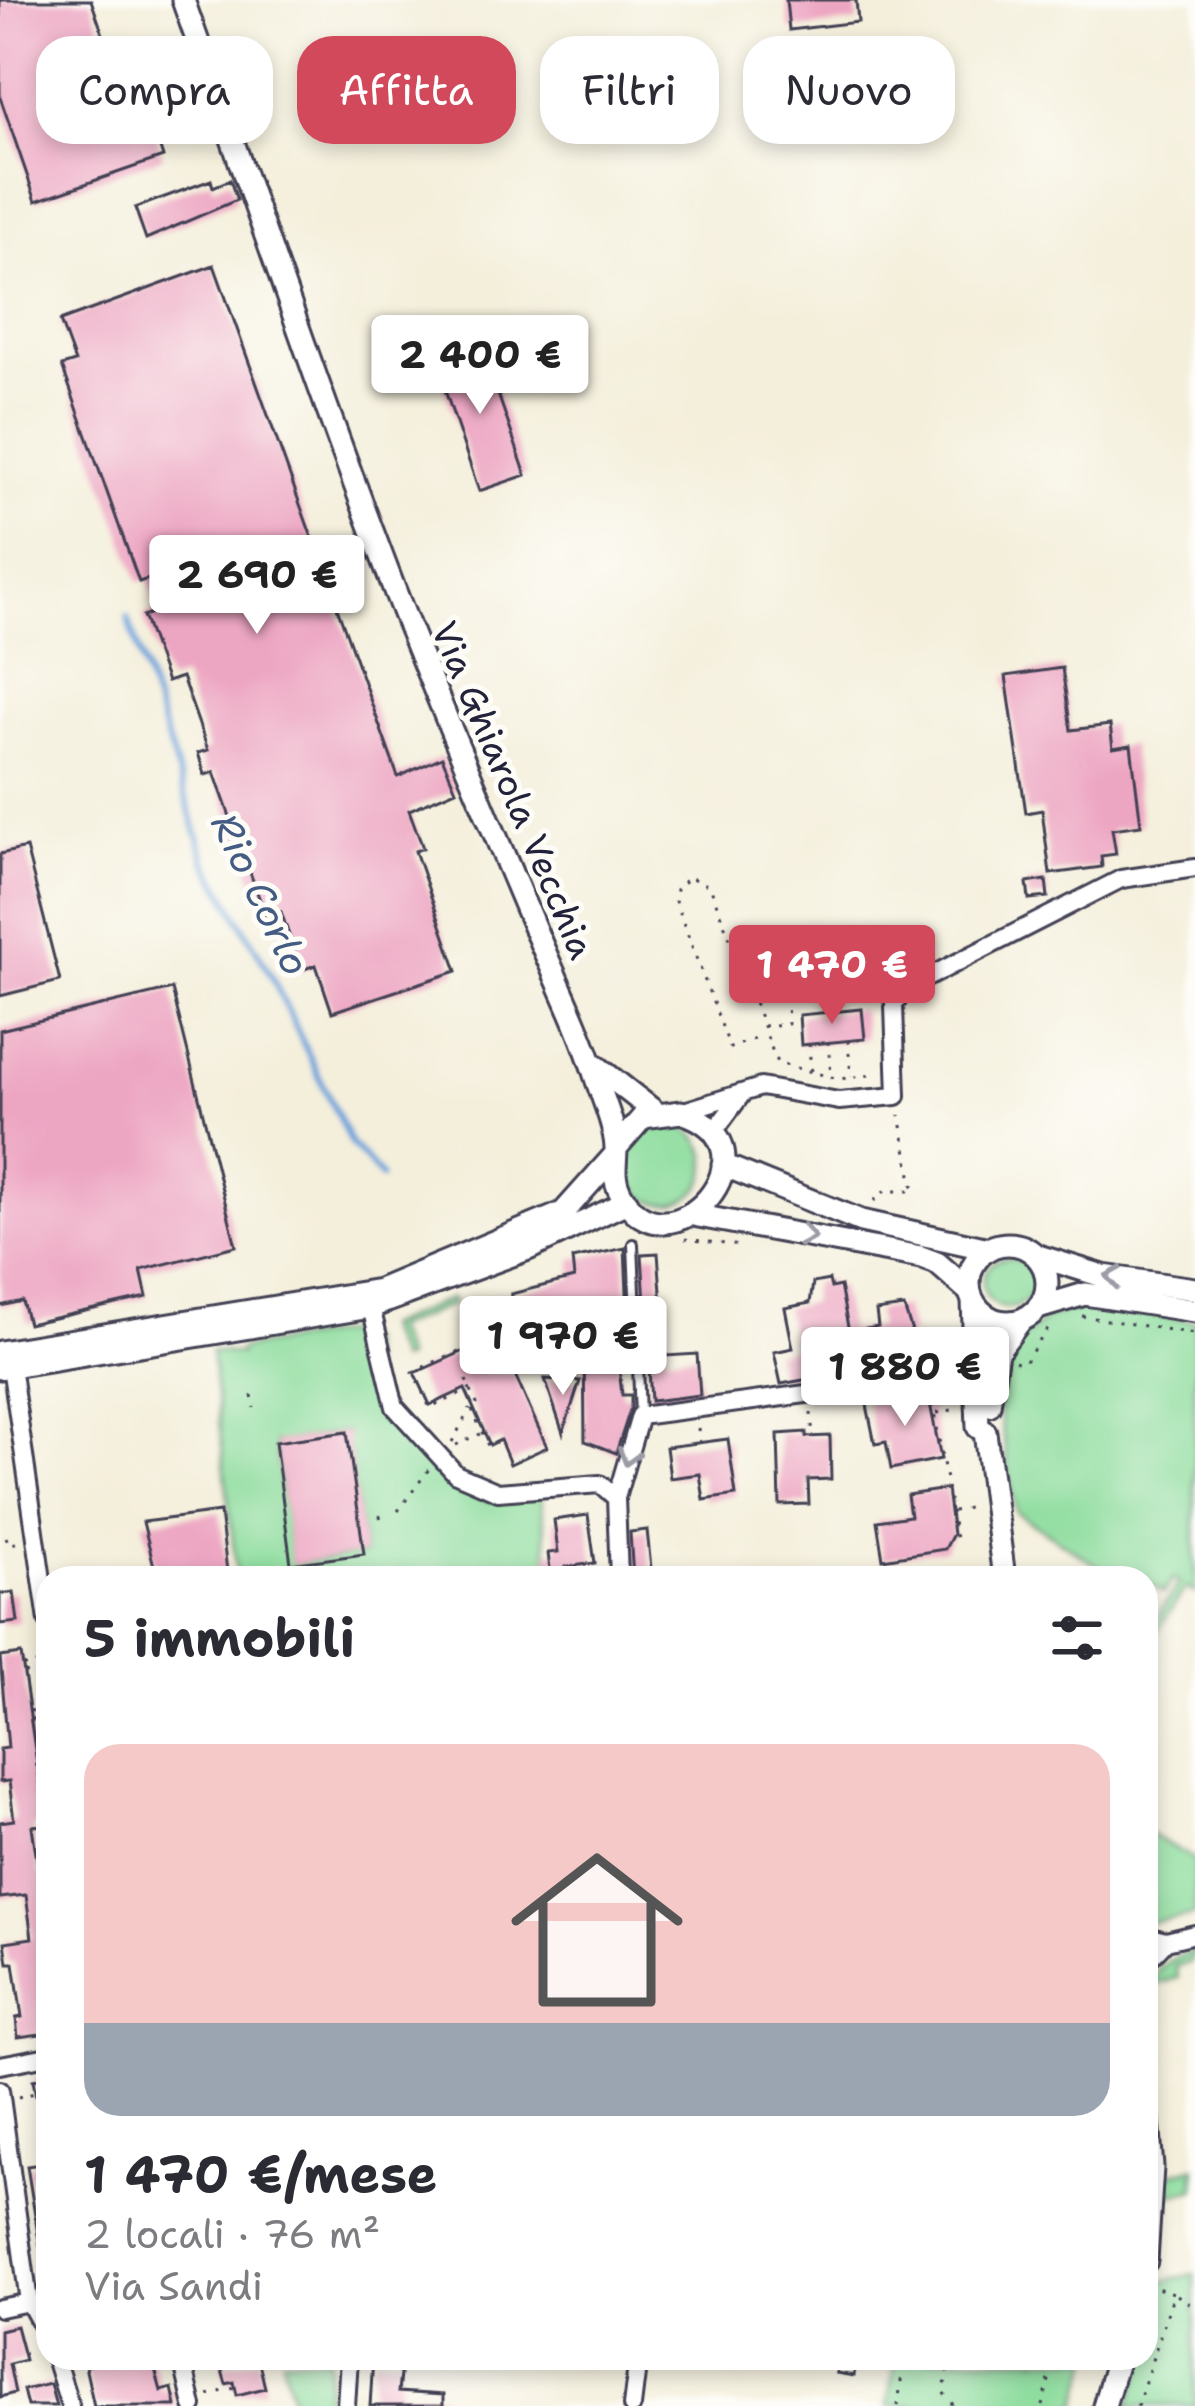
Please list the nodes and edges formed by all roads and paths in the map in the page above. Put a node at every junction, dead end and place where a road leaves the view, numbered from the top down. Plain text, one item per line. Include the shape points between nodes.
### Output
1 (183, 0) edge
2 (1195, 868) edge
3 (787, 1005) dead end
4 (762, 1027) junction
5 (754, 1039) dead end
6 (848, 1041) dead end
7 (828, 1042) dead end
8 (809, 1044) dead end
9 (591, 1061) junction
10 (887, 1066) dead end
11 (812, 1075) junction
12 (832, 1078) junction
13 (852, 1079) junction
14 (742, 1094) junction
15 (897, 1096) junction
16 (655, 1112) junction
17 (681, 1112) junction
18 (713, 1132) junction
19 (615, 1151) junction
20 (724, 1165) junction
21 (626, 1202) junction
22 (872, 1211) dead end
23 (693, 1215) junction
24 (687, 1239) dead end
25 (633, 1244) dead end
26 (756, 1247) dead end
27 (989, 1249) junction
28 (1035, 1254) junction
29 (1195, 1289) edge
30 (971, 1297) junction
31 (371, 1306) junction
32 (1195, 1311) edge
33 (1074, 1315) dead end
34 (1037, 1317) junction
35 (1195, 1334) edge
36 (494, 1335) dead end
37 (974, 1355) junction
38 (1003, 1355) dead end
39 (4, 1362) edge
40 (940, 1375) dead end
41 (466, 1380) dead end
42 (470, 1389) junction
43 (252, 1395) dead end
44 (810, 1405) dead end
45 (471, 1407) junction
46 (254, 1408) dead end
47 (964, 1408) dead end
48 (935, 1413) junction
49 (640, 1416) junction
50 (697, 1421) dead end
51 (482, 1432) junction
52 (985, 1432) junction
53 (813, 1437) dead end
54 (700, 1443) dead end
55 (489, 1448) dead end
56 (433, 1466) dead end
57 (616, 1498) junction
58 (980, 1506) dead end
59 (398, 1511) dead end
60 (951, 1511) junction
61 (6, 1537) dead end
62 (956, 1539) dead end
63 (24, 1543) dead end
64 (39, 1566) edge
65 (619, 1566) edge
66 (1002, 1566) edge
67 (36, 1668) edge
68 (24, 1670) dead end
69 (36, 1710) edge
70 (31, 1711) dead end
71 (36, 1718) edge
72 (32, 1719) dead end
73 (1195, 1934) edge
74 (1158, 1939) edge
75 (1166, 1941) junction
76 (1158, 1949) edge
77 (36, 2058) edge
78 (0, 2065) edge
79 (35, 2093) dead end
80 (5, 2094) edge
81 (6, 2177) edge
82 (1158, 2289) edge
83 (1174, 2294) junction
84 (28, 2302) junction
85 (1195, 2307) edge
86 (0, 2308) edge
87 (36, 2315) edge
88 (1158, 2342) edge
89 (59, 2370) edge
90 (187, 2370) edge
91 (348, 2370) edge
92 (636, 2370) edge
93 (903, 2370) edge
94 (949, 2370) edge
95 (1051, 2370) edge
96 (1114, 2370) edge
97 (1149, 2370) edge
98 (235, 2388) dead end
99 (200, 2400) edge
100 (632, 2405) edge
101 (70, 2406) edge
102 (346, 2406) edge
103 (642, 2406) edge
104 (898, 2406) edge
105 (954, 2406) edge
106 (1043, 2406) edge
107 (1104, 2406) edge
108 (1137, 2406) edge

1 - 9 street, Via Ghiarola Vecchia via 395,590
2 - 15 street via 1121,879 905,989 894,1005
3 - 4 path via 788,1024
4 - 5 path via 710,886 684,880 675,901 730,1048
4 - 11 path via 777,1064
6 - 13 path
7 - 12 path
8 - 11 path
9 - 16 street, Via Ghiarola Vecchia
9 - 19 street, Via Ghiarola Vecchia
10 - 13 path
11 - 12 path
12 - 13 path
14 - 15 street via 772,1087 839,1100
14 - 17 street
14 - 18 street
15 - 22 path via 914,1191 879,1194
16 - 17 street
16 - 19 street via 630,1126
17 - 18 street
18 - 20 street
19 - 21 street
19 - 39 street via 562,1213 379,1290
20 - 23 street via 715,1194
20 - 27 street via 861,1221
21 - 23 street via 660,1220
21 - 31 street via 528,1249
23 -> 30 street via 921,1257
24 - 26 path
25 - 49 lane
27 - 28 street via 1013,1244
27 - 30 street via 972,1267
29 -> 28 street via 1059,1267
28 - 34 street via 1047,1280
30 - 34 street via 997,1321
30 - 37 street
31 - 39 street
31 - 57 street via 395,1407 456,1474 498,1492 600,1484
32 - 34 street via 1085,1294
33 - 35 path
34 - 38 path via 1023,1364
34 - 52 street via 992,1370
36 - 42 path via 413,1372 430,1408
37 - 49 street via 821,1392
37 - 52 street via 977,1427
39 - 64 street
40 - 48 path via 931,1392
41 - 42 path
42 - 45 path via 477,1404
43 - 46 path
44 - 53 path
45 - 51 path
45 - 51 path via 448,1448
47 - 48 path
48 - 60 path
49 -> 57 street
50 - 54 path
51 - 55 path
52 - 66 street
56 - 59 path
57 - 65 street
58 - 60 path
60 - 62 path
61 - 63 path
67 - 68 path
69 - 70 path
71 - 72 path
73 - 75 street
74 - 75 street
75 - 76 street
77 - 78 street
79 - 80 path
80 - 81 street
81 - 84 street
82 - 83 path
83 - 85 path
83 - 88 path
84 - 86 street
84 - 87 street
89 - 101 street
90 - 99 street
91 - 102 street
92 - 100 street
93 - 104 path
94 - 105 path via 943,2392
95 - 106 path
96 - 107 street
97 - 108 path
98 - 99 path
100 - 103 street

